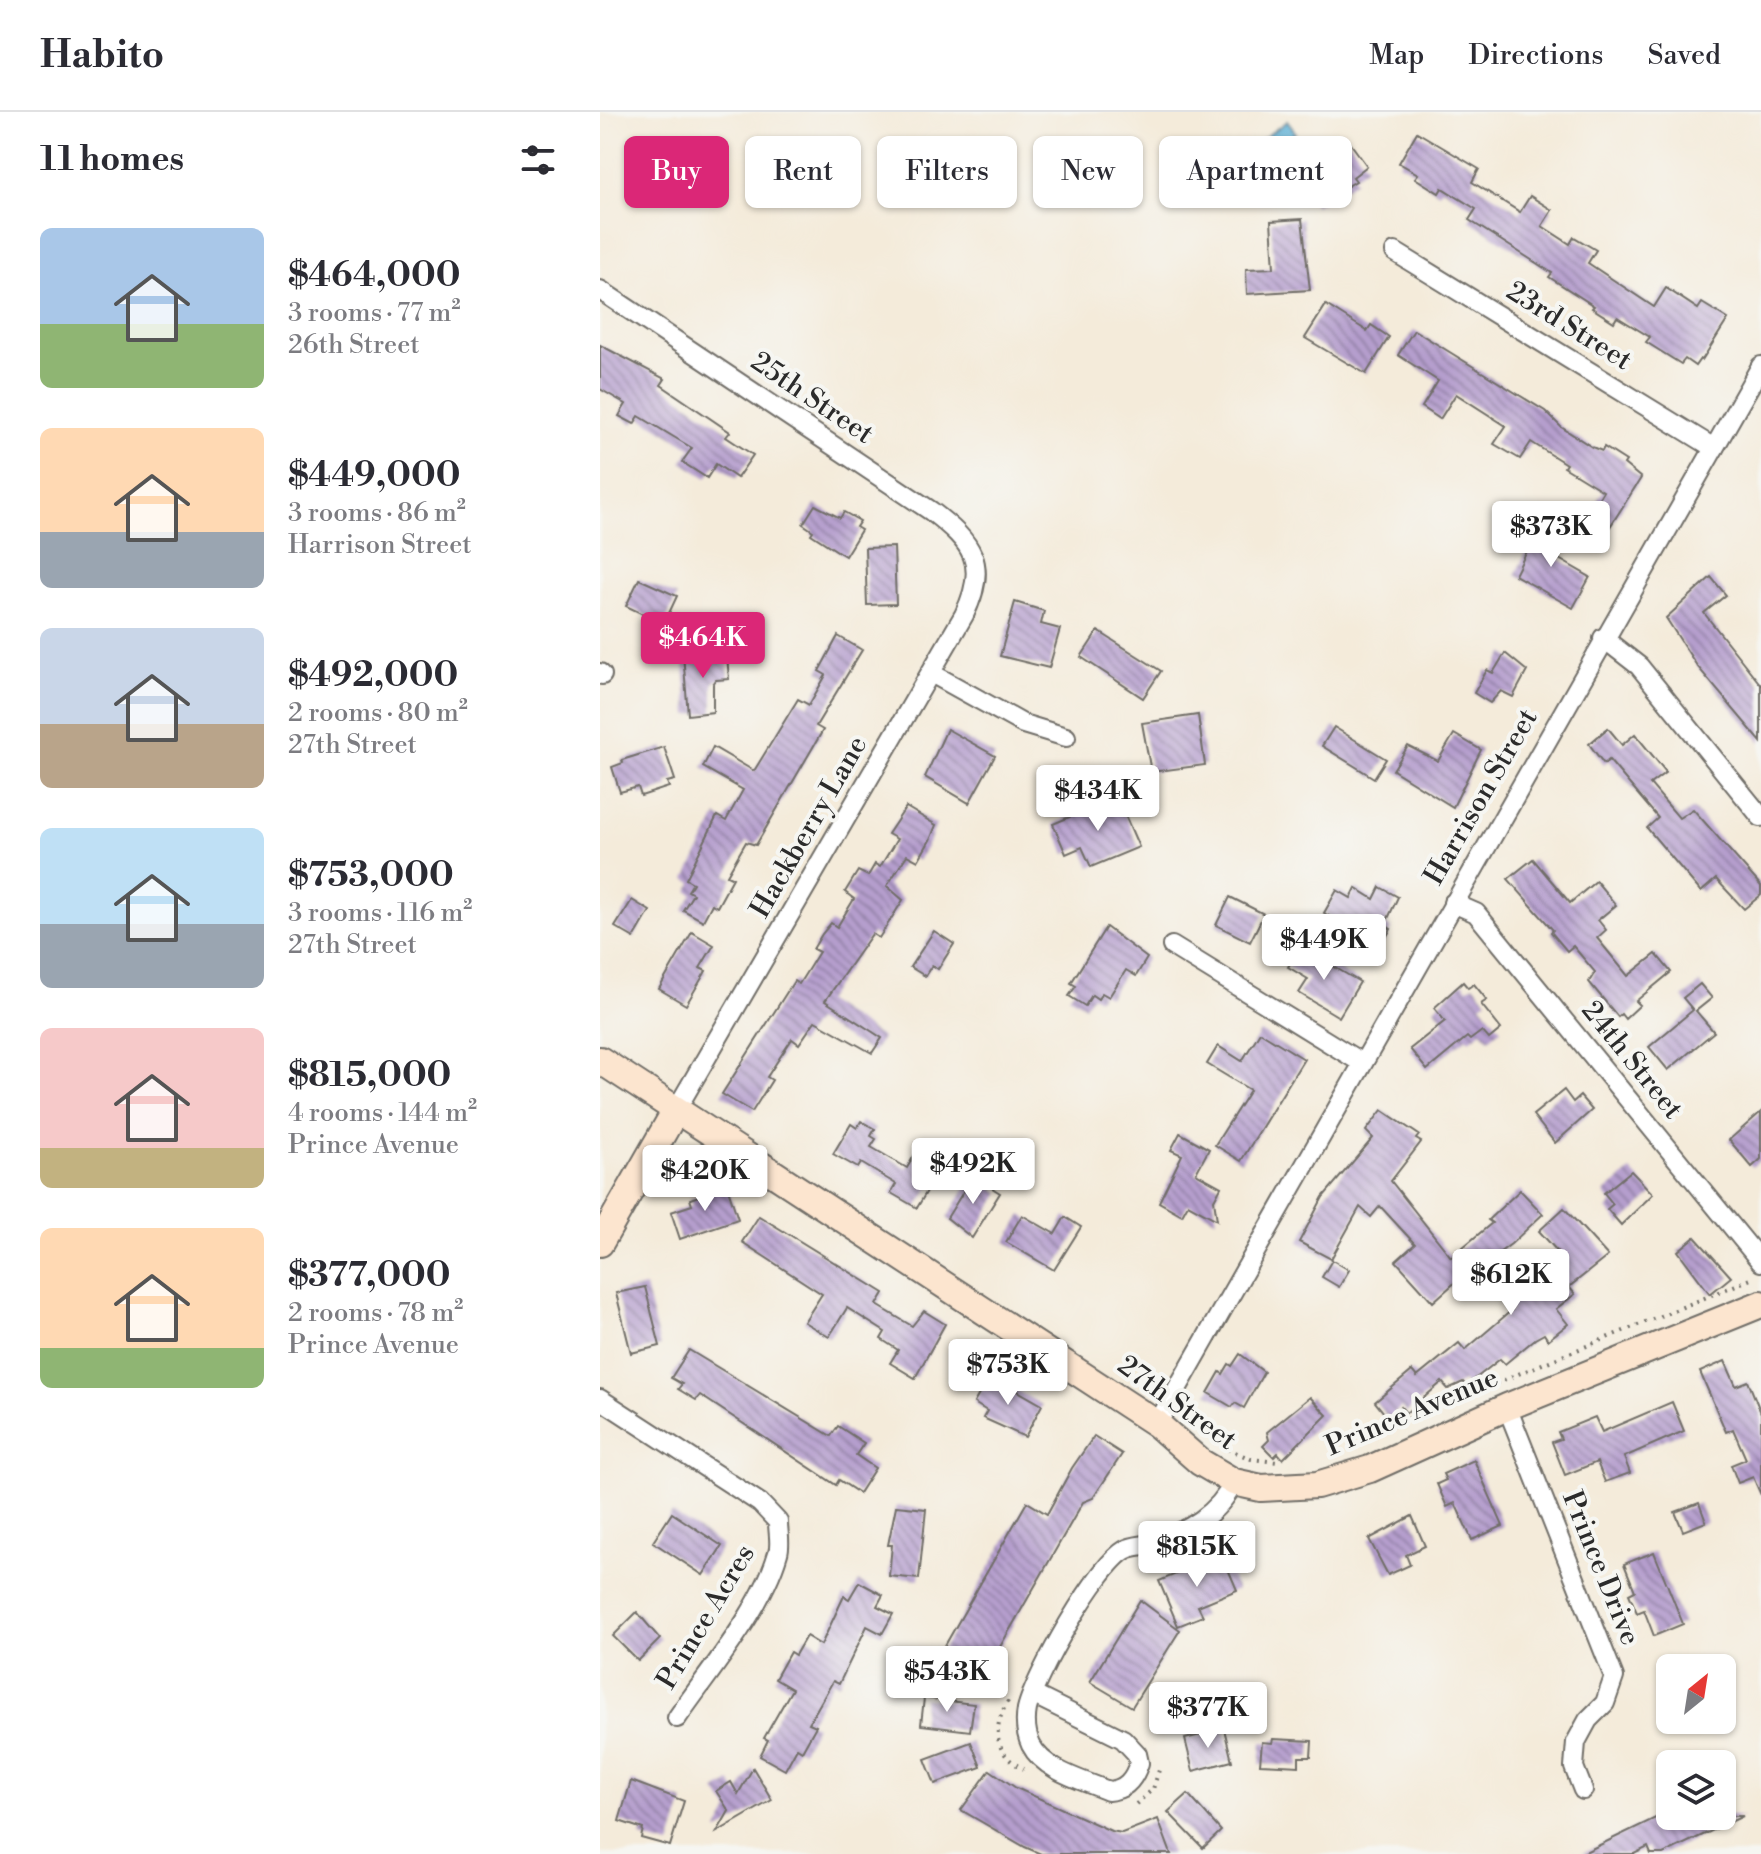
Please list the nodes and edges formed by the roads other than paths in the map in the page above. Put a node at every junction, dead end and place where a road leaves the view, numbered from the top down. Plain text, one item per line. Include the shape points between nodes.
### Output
1 (1395, 252) dead end
2 (600, 290) edge
3 (1761, 366) edge
4 (1714, 448) junction
5 (978, 568) joint
6 (1603, 638) junction
7 (931, 673) junction
8 (1066, 737) dead end
9 (1761, 817) edge
10 (1453, 903) junction
11 (1172, 946) dead end
12 (600, 1060) edge
13 (1362, 1063) junction
14 (676, 1110) junction
15 (600, 1243) edge
16 (1761, 1262) edge
17 (1761, 1304) edge
18 (600, 1399) edge
19 (1507, 1407) junction
20 (1157, 1424) junction
21 (1234, 1482) junction
22 (1032, 1694) junction
23 (677, 1718) dead end
24 (1583, 1790) dead end

1 - 4 street, 23rd Street
2 - 5 street, 25th Street via 931,511 967,544
3 - 4 street, Harrison Street
4 - 6 street, Harrison Street
5 - 7 street, Hackberry Lane via 975,593
6 - 9 street via 1639,666
6 - 10 street, Harrison Street
7 - 8 street via 1023,724
7 - 14 street, Hackberry Lane
10 - 13 street, Harrison Street
10 - 16 street, 24th Street via 1476,913
11 - 13 street
12 - 14 street, 27th Street
13 - 20 street, Harrison Street
14 - 15 street
14 - 20 street, 27th Street
17 - 19 street, Prince Avenue
18 - 23 street, Prince Acres via 760,1503 778,1522 779,1551 769,1575
19 - 21 street, Prince Avenue via 1347,1478 1289,1489
19 - 24 street, Prince Drive via 1614,1677 1605,1703 1576,1742 1574,1767
20 - 21 street, 27th Street via 1200,1462
21 - 22 street via 1205,1519 1153,1544 1126,1549 1103,1569
22 - 22 street via 1027,1731 1040,1757 1108,1791 1131,1781 1139,1763 1130,1745

